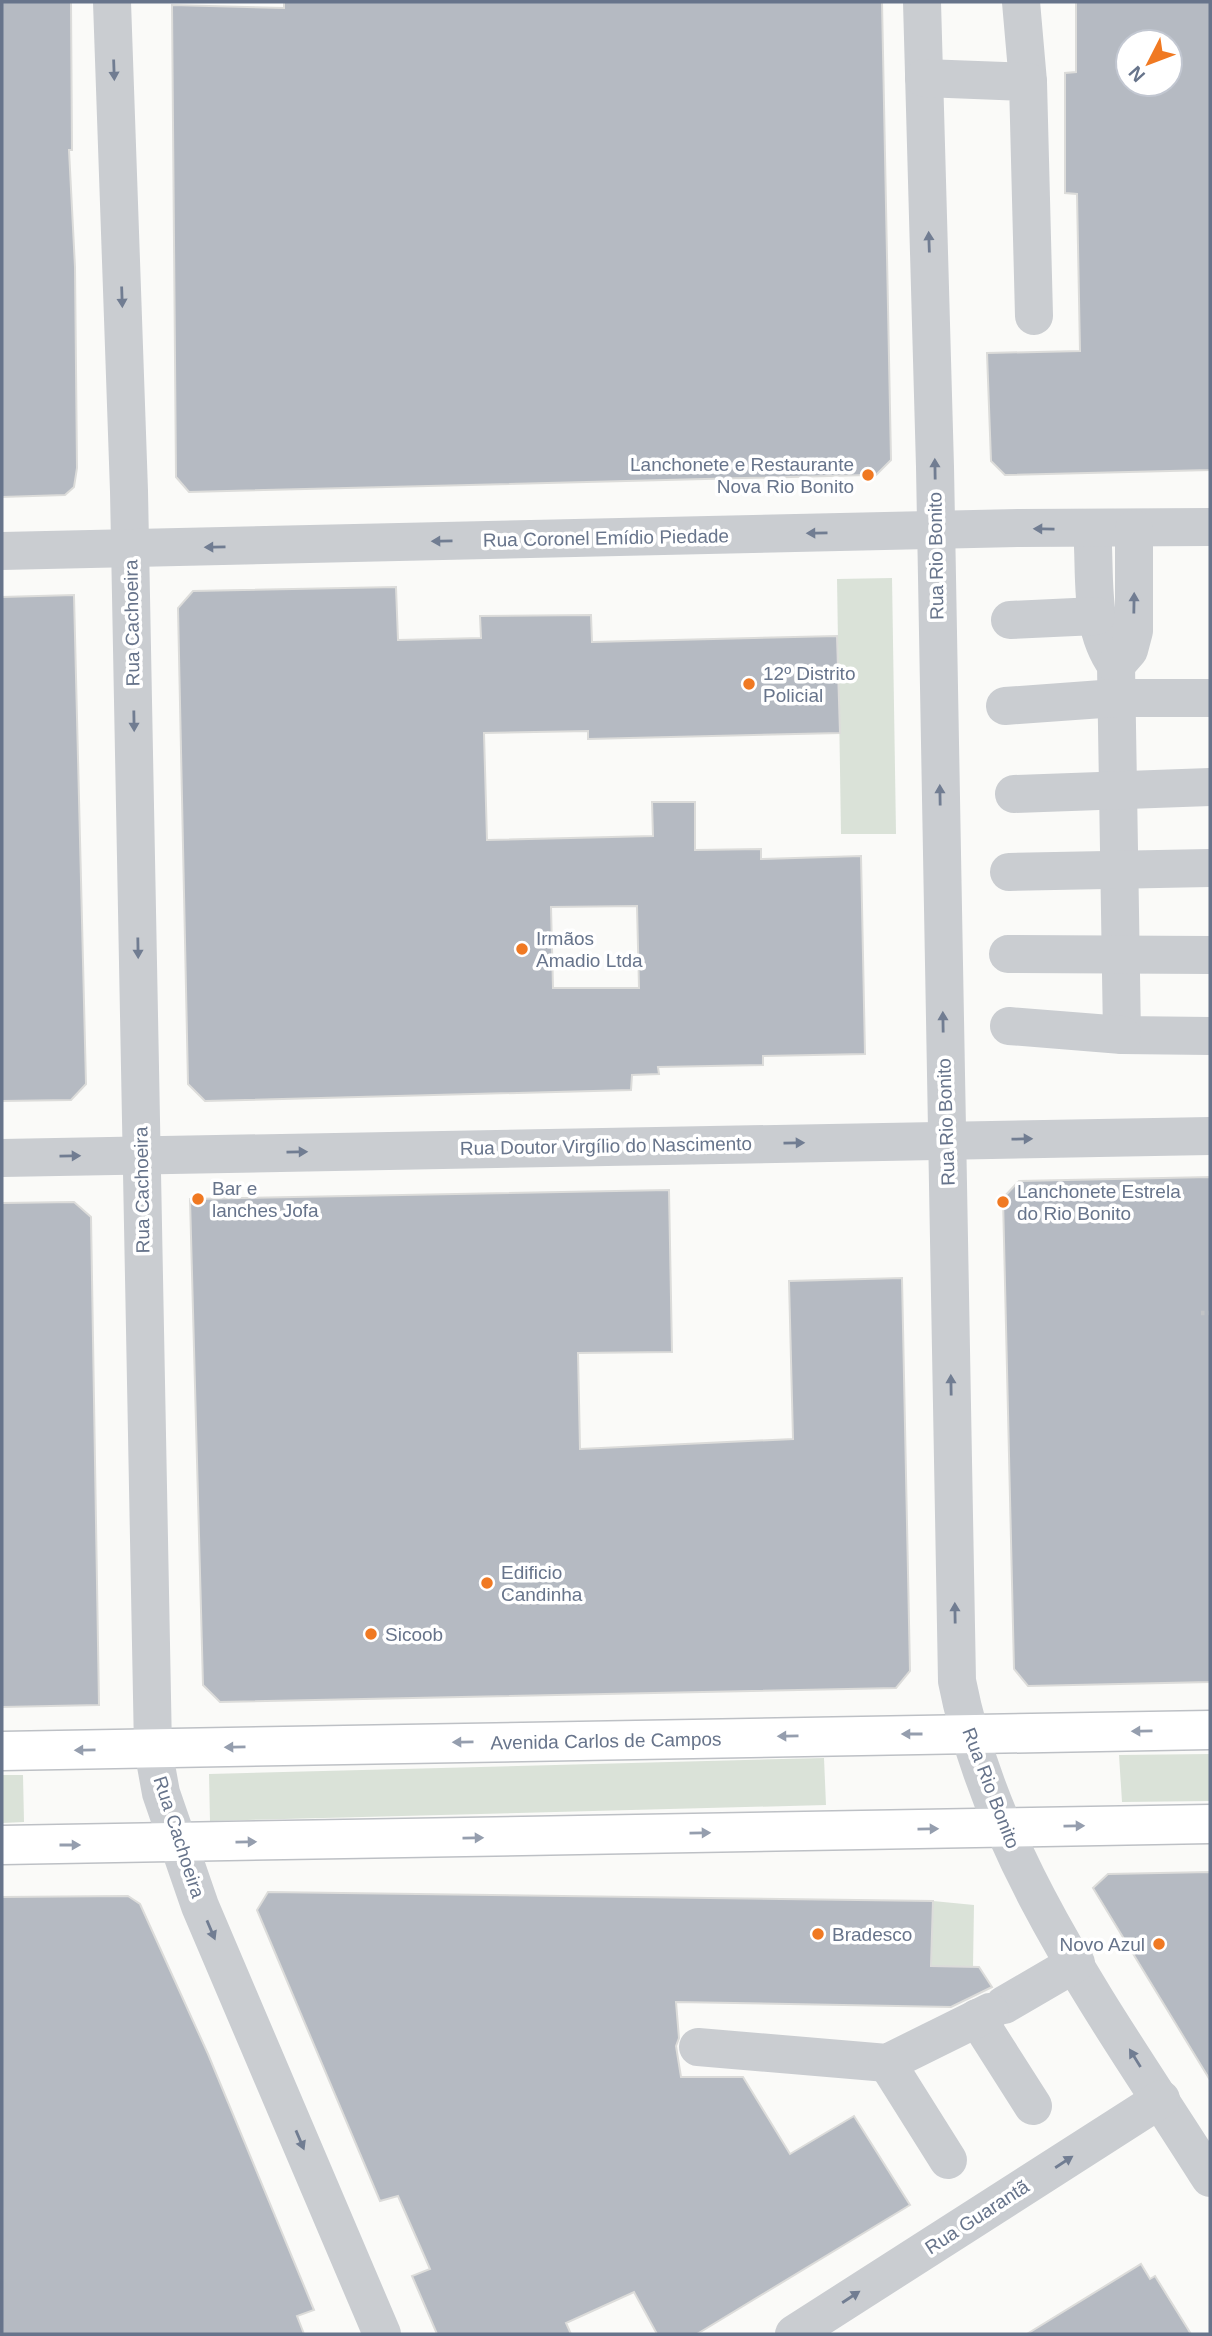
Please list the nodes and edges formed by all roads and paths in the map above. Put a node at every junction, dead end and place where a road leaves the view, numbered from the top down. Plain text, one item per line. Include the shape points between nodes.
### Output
1 (112, 2) edge
2 (922, 2) edge
3 (1021, 2) edge
4 (924, 78) junction
5 (1028, 82) junction
6 (1034, 316) dead end
7 (1210, 527) edge
8 (1092, 529) junction
9 (1133, 529) junction
10 (936, 530) junction
11 (131, 548) junction
12 (2, 551) edge
13 (1096, 616) junction
14 (1010, 620) dead end
15 (1116, 682) junction
16 (1210, 698) edge
17 (1005, 706) dead end
18 (1210, 787) edge
19 (1118, 790) junction
20 (1014, 794) dead end
21 (1210, 868) edge
22 (1009, 872) dead end
23 (1119, 872) junction
24 (1008, 954) dead end
25 (1121, 954) junction
26 (1210, 955) edge
27 (1010, 1026) dead end
28 (1122, 1035) junction
29 (1210, 1036) edge
30 (1210, 1136) edge
31 (946, 1140) junction
32 (141, 1155) junction
33 (2, 1158) edge
34 (1201, 1313) dead end
35 (1210, 1313) edge
36 (1210, 1730) edge
37 (967, 1733) junction
38 (153, 1749) junction
39 (2, 1751) edge
40 (1210, 1824) edge
41 (1005, 1828) junction
42 (177, 1844) junction
43 (2, 1845) edge
44 (1076, 1963) junction
45 (990, 2012) junction
46 (698, 2047) dead end
47 (887, 2063) junction
48 (1161, 2099) junction
49 (1033, 2106) dead end
50 (948, 2160) dead end
51 (1210, 2178) edge
52 (382, 2334) edge
53 (794, 2334) edge

1 -> 11 street, Rua Cachoeira
2 - 4 street, Rua Rio Bonito
3 - 5 street
4 - 5 street
10 -> 4 street, Rua Rio Bonito
5 - 6 street
7 - 9 street, Rua Coronel Emídio Piedade
8 - 9 street, Rua Coronel Emídio Piedade
8 -> 10 street, Rua Coronel Emídio Piedade
8 - 13 street
15 -> 9 street via 1134,631
10 -> 11 street, Rua Coronel Emídio Piedade
31 -> 10 street, Rua Rio Bonito
11 - 12 street, Rua Coronel Emídio Piedade
11 -> 32 street, Rua Cachoeira
13 - 14 street
13 - 15 street
15 - 16 street
15 - 17 street
15 - 19 street
18 - 19 street
19 - 20 street
19 - 23 street
21 - 23 street
22 - 23 street
23 - 25 street
24 - 25 street
25 - 26 street
25 - 28 street
27 - 28 street
28 - 29 street
31 -> 30 street, Rua Doutor Virgílio do Nascimento
32 -> 31 street, Rua Doutor Virgílio do Nascimento
37 -> 31 street, Rua Rio Bonito via 957,1681
33 -> 32 street, Rua Doutor Virgílio do Nascimento
32 - 38 street, Rua Cachoeira
34 - 35 path
36 -> 37 main road, Avenida Carlos de Campos
37 -> 38 main road, Avenida Carlos de Campos
37 - 41 street, Rua Rio Bonito
38 -> 39 main road, Avenida Carlos de Campos
38 - 42 street, Rua Cachoeira
41 -> 40 main road
42 -> 41 main road
41 - 44 street, Rua Rio Bonito via 1034,1898
43 -> 42 main road
42 -> 52 street, Rua Cachoeira
44 - 45 street
48 -> 44 street, Rua Rio Bonito
45 - 47 street
45 - 49 street
46 - 47 street
47 - 50 street
48 - 51 street, Rua Rio Bonito
53 -> 48 street, Rua Guarantã

